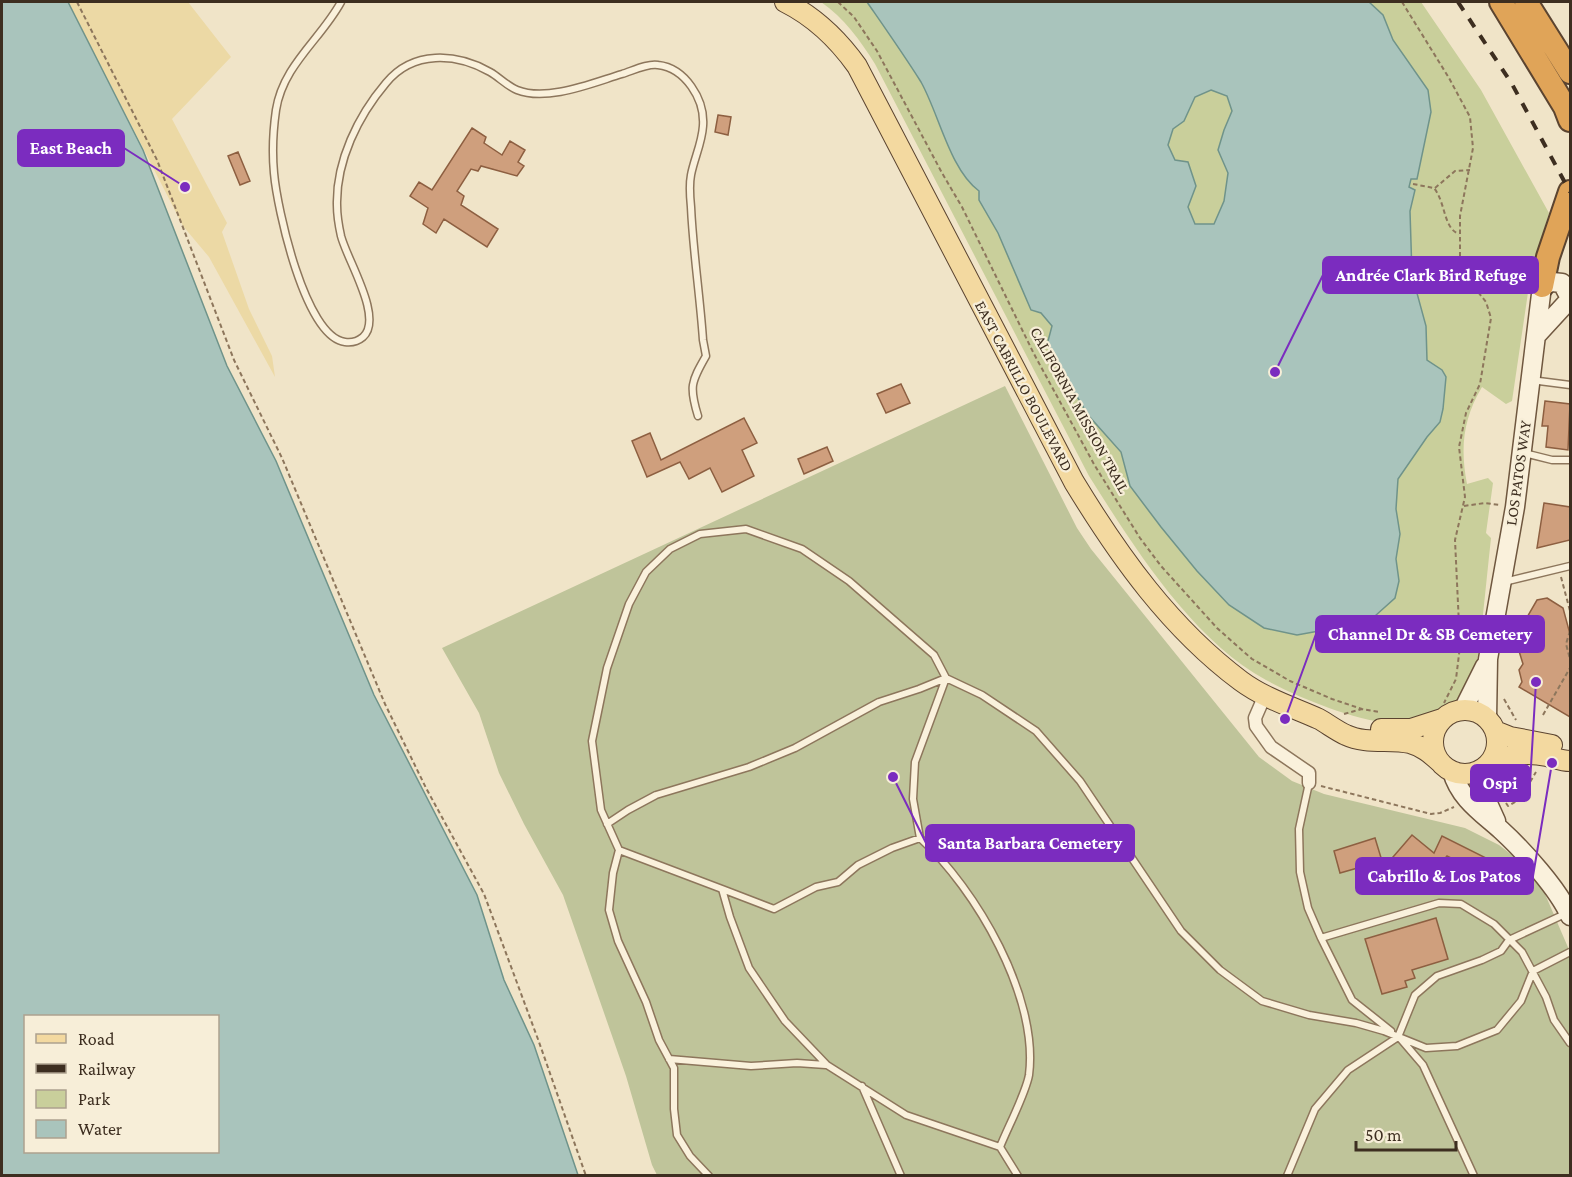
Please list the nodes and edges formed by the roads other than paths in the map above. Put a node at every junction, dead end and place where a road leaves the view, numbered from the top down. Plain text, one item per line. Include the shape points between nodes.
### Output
1 (341, 2) edge
2 (785, 2) edge
3 (1501, 2) edge
4 (1526, 2) edge
5 (1570, 72) edge
6 (1570, 120) edge
7 (1570, 192) edge
8 (1542, 286) junction
9 (1570, 298) edge
10 (1536, 336) junction
11 (1531, 380) junction
12 (1570, 385) edge
13 (698, 416) dead end
14 (1522, 453) junction
15 (1570, 460) edge
16 (1570, 566) edge
17 (1500, 583) junction
18 (1488, 659) junction
19 (946, 678) junction
20 (1265, 695) junction
21 (1463, 710) junction
22 (1440, 714) junction
23 (1321, 720) junction
24 (1491, 725) junction
25 (1570, 753) edge
26 (1570, 761) edge
27 (1446, 767) junction
28 (1482, 768) junction
29 (1313, 784) joint
30 (607, 824) junction
31 (1501, 830) junction
32 (920, 838) junction
33 (619, 850) junction
34 (722, 889) junction
35 (1570, 914) edge
36 (1321, 938) junction
37 (1509, 940) junction
38 (1570, 952) edge
39 (1533, 971) junction
40 (1398, 1037) junction
41 (1570, 1043) edge
42 (669, 1059) junction
43 (827, 1065) junction
44 (861, 1085) junction
45 (1000, 1147) junction
46 (709, 1176) edge
47 (901, 1176) edge
48 (1018, 1176) edge
49 (1287, 1176) edge
50 (1474, 1176) edge

1 - 13 lane via 281,87 272,146 279,208 294,261 314,315 326,333 341,342 355,342 370,327 366,301 341,236 339,180 359,122 399,70 426,58 463,59 516,90 532,93 562,92 655,64 674,69 687,81 703,114 704,127 690,178 706,356 691,390
2 - 20 main road, EAST CABRILLO BOULEVARD via 814,19 857,66 1074,482 1103,529 1183,631 1241,681
3 - 6 highway
4 - 5 highway
7 - 8 highway
8 - 9 main road via 1562,283
8 - 10 main road, LOS PATOS WAY
9 - 10 main road
10 - 11 main road, LOS PATOS WAY
11 - 12 lane
11 - 14 main road, LOS PATOS WAY
14 - 15 lane
14 - 17 main road, LOS PATOS WAY
16 - 17 lane
17 - 18 main road, LOS PATOS WAY
18 - 21 main road, LOS PATOS WAY
18 - 24 main road, LOS PATOS WAY
19 - 30 lane via 879,702 795,748 749,767 656,795
19 - 30 lane via 934,655 904,626 849,580 802,549 746,529 700,534 670,549 646,572 629,604 607,668 592,741 601,810
19 - 32 lane via 915,762 913,799
19 - 40 lane via 982,695 1036,731 1080,781 1181,931 1220,970 1262,1001
20 - 23 main road, EAST CABRILLO BOULEVARD
20 - 29 street via 1254,722 1271,747 1308,773
21 - 22 main road
21 - 24 main road via 1474,711
22 - 23 main road, EAST CABRILLO BOULEVARD via 1420,727 1395,730
22 - 27 main road via 1433,745
23 - 27 main road, EAST CABRILLO BOULEVARD via 1348,736 1410,743
24 - 25 main road via 1510,737 1564,748
24 - 28 main road via 1497,739 1495,753
26 - 28 main road via 1518,753
27 - 28 main road via 1470,774
27 - 31 main road via 1475,808
28 - 31 main road via 1480,785
29 - 36 lane via 1299,829 1300,872 1308,908
30 - 33 lane
31 - 35 main road
32 - 34 lane via 858,865 838,882 816,887 774,909
32 - 45 lane via 961,883 985,918 1022,1002 1030,1049 1028,1078
33 - 34 lane
33 - 42 lane via 609,910 618,941
34 - 43 lane via 749,968 785,1021
35 - 37 lane
36 - 37 lane via 1439,903 1461,904 1494,924
36 - 40 lane via 1352,1000
37 - 39 lane
37 - 40 lane via 1501,951 1437,976 1415,995
38 - 39 lane
39 - 40 lane via 1521,1001 1497,1030 1457,1046 1426,1048
39 - 41 lane via 1554,1020
40 - 49 lane via 1348,1070 1315,1109
40 - 50 lane via 1423,1065
42 - 43 lane via 751,1066
42 - 46 lane via 674,1068 677,1135
43 - 44 lane
44 - 45 lane via 906,1115
44 - 47 lane
45 - 48 lane

